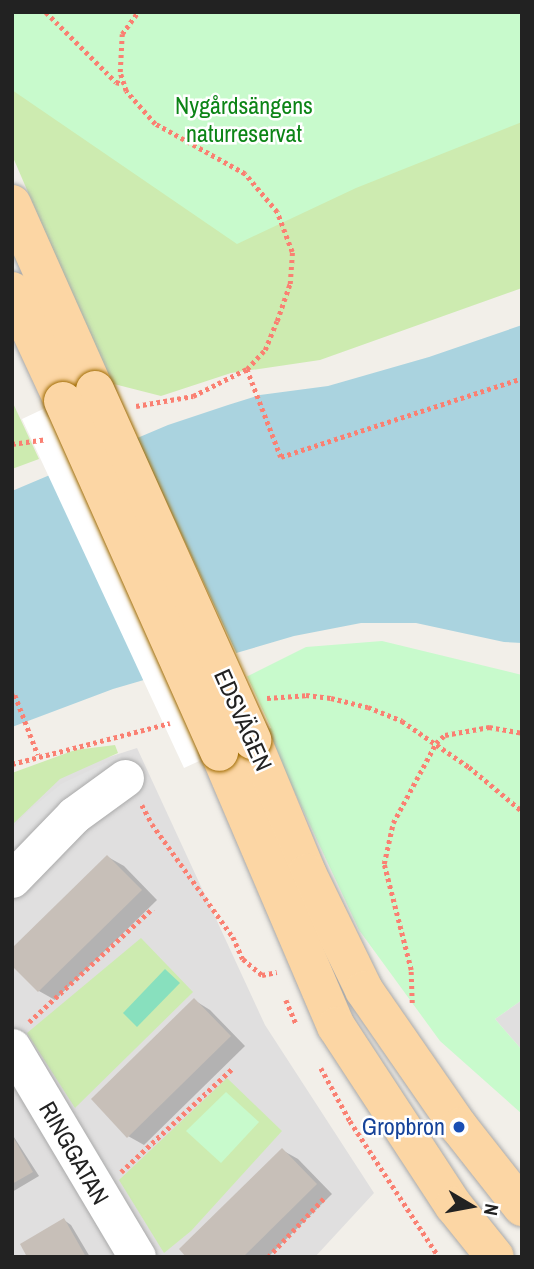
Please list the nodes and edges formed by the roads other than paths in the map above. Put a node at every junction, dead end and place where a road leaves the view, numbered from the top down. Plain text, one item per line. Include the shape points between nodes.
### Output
1 (12, 204) edge
2 (12, 291) edge
3 (79, 395) junction
4 (236, 746) junction
5 (131, 774) road end
6 (12, 879) edge
7 (19, 1036) edge
8 (522, 1207) edge
9 (137, 1257) edge
10 (495, 1257) edge

1 - 3 main road, EDSVÄGEN
2 - 3 main road, EDSVÄGEN
3 - 4 main road, EDSVÄGEN, bridge
4 - 8 main road, EDSVÄGEN via 307,873 363,990
4 - 10 main road, EDSVÄGEN via 336,1026 454,1206
5 - 6 street via 74,815
7 - 9 street, RINGGATAN via 97,1194

